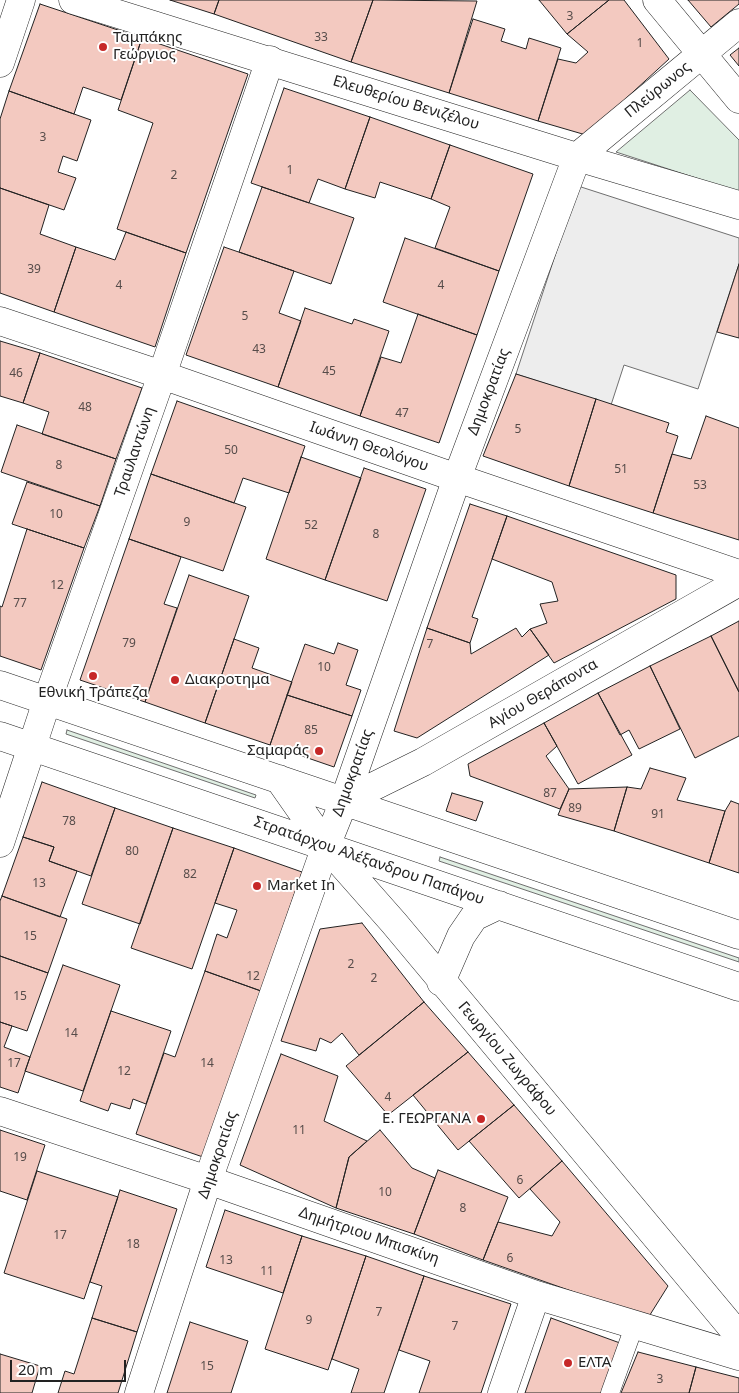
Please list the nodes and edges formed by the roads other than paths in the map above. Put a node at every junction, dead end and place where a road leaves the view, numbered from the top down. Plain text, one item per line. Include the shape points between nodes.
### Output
1 (21, 0) edge
2 (73, 0) edge
3 (657, 0) edge
4 (739, 23) edge
5 (703, 54) junction
6 (270, 60) junction
7 (0, 63) edge
8 (739, 99) edge
9 (577, 157) junction
10 (739, 205) edge
11 (0, 321) edge
12 (162, 375) junction
13 (457, 478) junction
14 (739, 574) edge
15 (739, 582) edge
16 (0, 685) edge
17 (47, 701) junction
18 (0, 736) edge
19 (32, 747) junction
20 (279, 779) junction
21 (344, 801) junction
22 (0, 843) edge
23 (326, 846) junction
24 (499, 905) junction
25 (739, 935) edge
26 (441, 982) junction
27 (739, 986) edge
28 (0, 1110) edge
29 (208, 1180) junction
30 (536, 1295) junction
31 (635, 1324) junction
32 (739, 1336) edge
33 (739, 1356) edge
34 (139, 1393) edge
35 (502, 1393) edge
36 (610, 1393) edge

1 - 7 street
2 - 6 street, Ελευθερίου Βενιζέλου
3 - 5 street
4 - 5 street, Πλεύρωνος
5 - 8 street
5 - 9 street, Πλεύρωνος
6 - 9 street, Ελευθερίου Βενιζέλου
6 - 12 street, Τραυλαντώνη
9 - 10 street, Ελευθερίου Βενιζέλου
9 - 13 street, Δημοκρατίας
11 - 12 street, Ιωάννη Θεολόγου
12 - 13 street, Ιωάννη Θεολόγου
12 - 17 street, Τραυλαντώνη
13 - 14 street, Ιωάννη Θεολόγου
13 - 21 street, Δημοκρατίας
15 - 21 street, Αγίου Θεράποντα via 423,762
16 - 17 street
17 - 19 street, Τραυλαντώνη
17 - 20 street
18 - 19 street, Στρατάρχου Αλέξανδρου Παπάγου
19 - 22 street, Τραυλαντώνη
19 - 23 street, Στρατάρχου Αλέξανδρου Παπάγου
20 - 21 street
20 - 23 street, Γεωργίου Ζωγράφου
21 - 23 street, Δημοκρατίας
21 - 25 street
23 - 24 street, Στρατάρχου Αλέξανδρου Παπάγου
23 - 26 street, Γεωργίου Ζωγράφου
23 - 29 street, Δημοκρατίας
24 - 26 street via 474,917 461,936
24 - 27 street, Στρατάρχου Αλέξανδρου Παπάγου
26 - 32 street, Γεωργίου Ζωγράφου
28 - 29 street, Δημήτριου Μπισκίνη
29 - 30 street, Δημήτριου Μπισκίνη
29 - 34 street, Δημοκρατίας
30 - 31 street, Δημήτριου Μπισκίνη
30 - 35 street
31 - 33 street, Δημήτριου Μπισκίνη
31 - 36 lane

